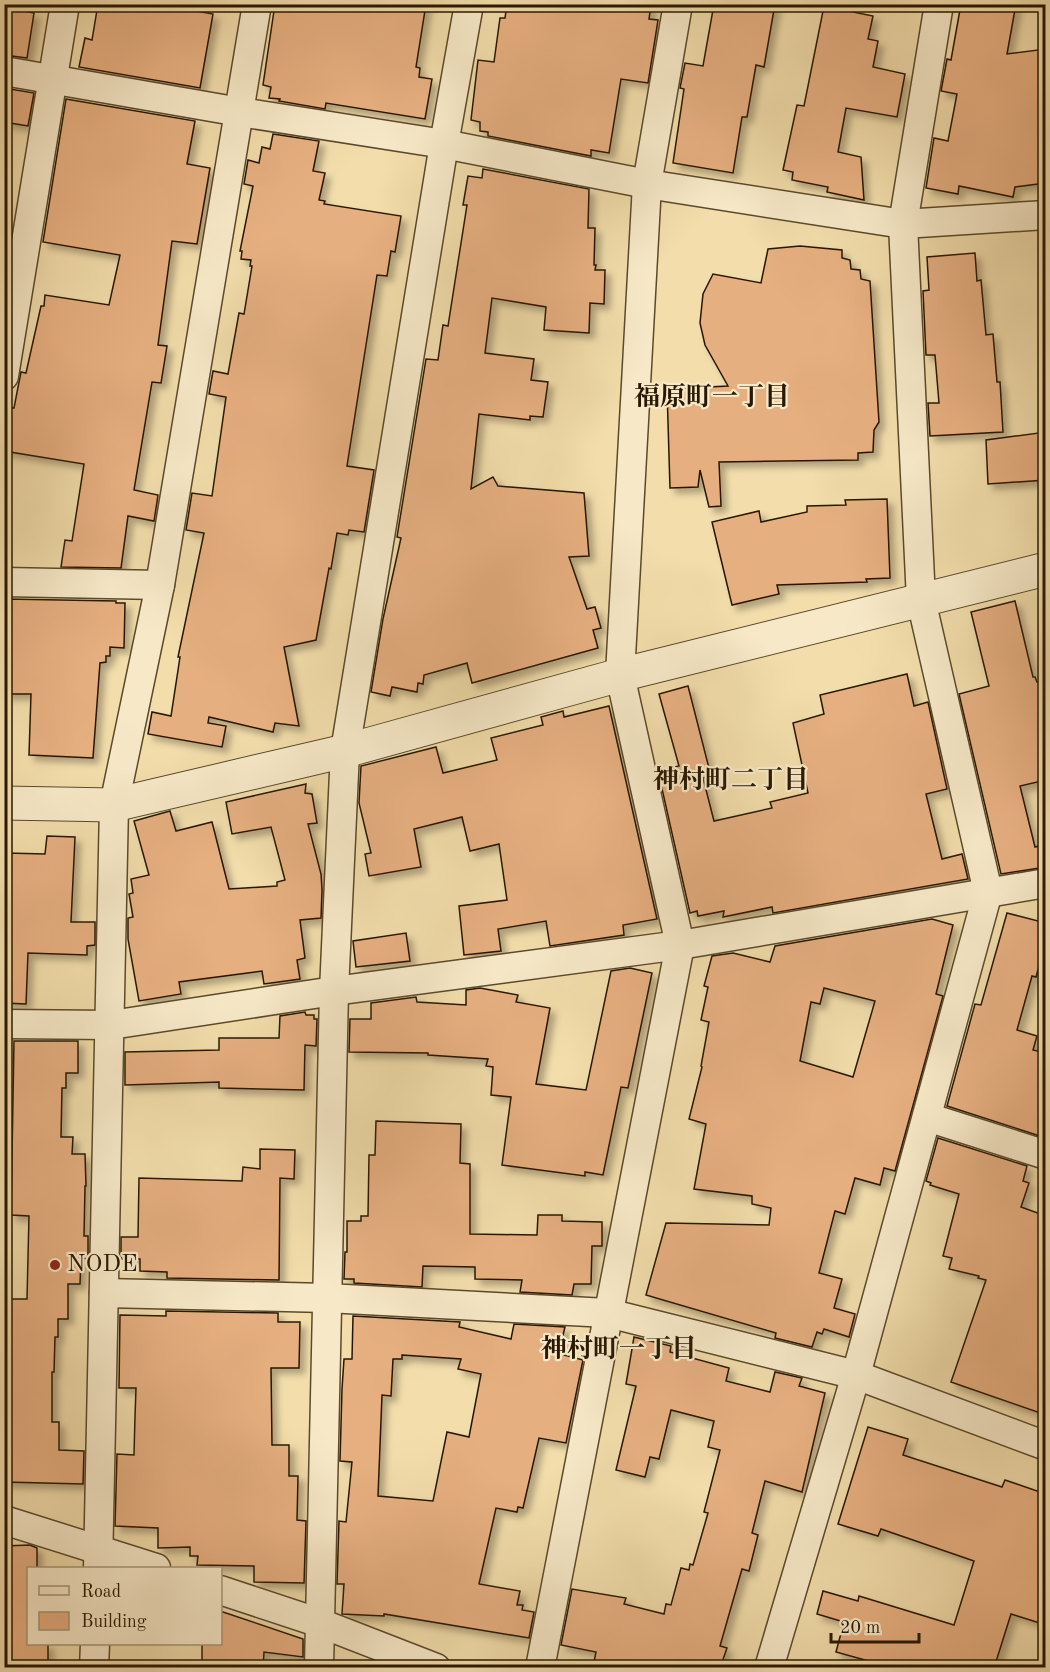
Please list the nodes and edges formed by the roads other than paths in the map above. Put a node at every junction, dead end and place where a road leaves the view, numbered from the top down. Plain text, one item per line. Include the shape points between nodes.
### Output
1 (65, 4) edge
2 (258, 4) edge
3 (469, 4) edge
4 (678, 4) edge
5 (939, 4) edge
6 (4, 71) edge
7 (52, 78) junction
8 (240, 112) junction
9 (444, 144) junction
10 (647, 184) junction
11 (1046, 215) edge
12 (903, 224) junction
13 (4, 376) edge
14 (1046, 569) edge
15 (4, 582) edge
16 (160, 585) junction
17 (921, 600) junction
18 (620, 675) junction
19 (345, 751) junction
20 (4, 802) edge
21 (114, 804) junction
22 (1046, 883) edge
23 (988, 892) junction
24 (680, 945) junction
25 (334, 991) junction
26 (4, 1024) edge
27 (111, 1026) junction
28 (927, 1117) junction
29 (1046, 1155) edge
30 (104, 1293) junction
31 (327, 1298) junction
32 (608, 1313) junction
33 (856, 1375) junction
34 (1046, 1446) edge
35 (4, 1520) edge
36 (99, 1559) edge
37 (145, 1567) edge
38 (222, 1591) edge
39 (320, 1623) junction
40 (95, 1645) edge
41 (94, 1668) edge
42 (319, 1668) edge
43 (436, 1668) edge
44 (540, 1668) edge
45 (770, 1668) edge

1 - 7 street
2 - 8 street
3 - 9 street
4 - 10 street
5 - 12 street
6 - 7 street
7 - 8 street
7 - 13 street
8 - 9 street
8 - 16 street
9 - 10 street
9 - 19 street
10 - 12 street
10 - 18 street
11 - 12 street
12 - 17 street
14 - 17 street
15 - 16 street
16 - 21 street
17 - 18 street
17 - 23 street
18 - 19 street
18 - 24 street
19 - 21 street
19 - 25 street
20 - 21 street
21 - 27 street
22 - 23 street
23 - 24 street
23 - 28 street
24 - 25 street
24 - 32 street
25 - 27 street
25 - 31 street
26 - 27 street
27 - 30 street
28 - 29 street
28 - 33 street
30 - 31 street
30 - 36 street
31 - 32 street
31 - 39 street
32 - 33 street
32 - 44 street
33 - 34 street
33 - 45 street
35 - 36 street
36 - 37 street
38 - 39 street
39 - 42 street
39 - 43 street
40 - 41 street

